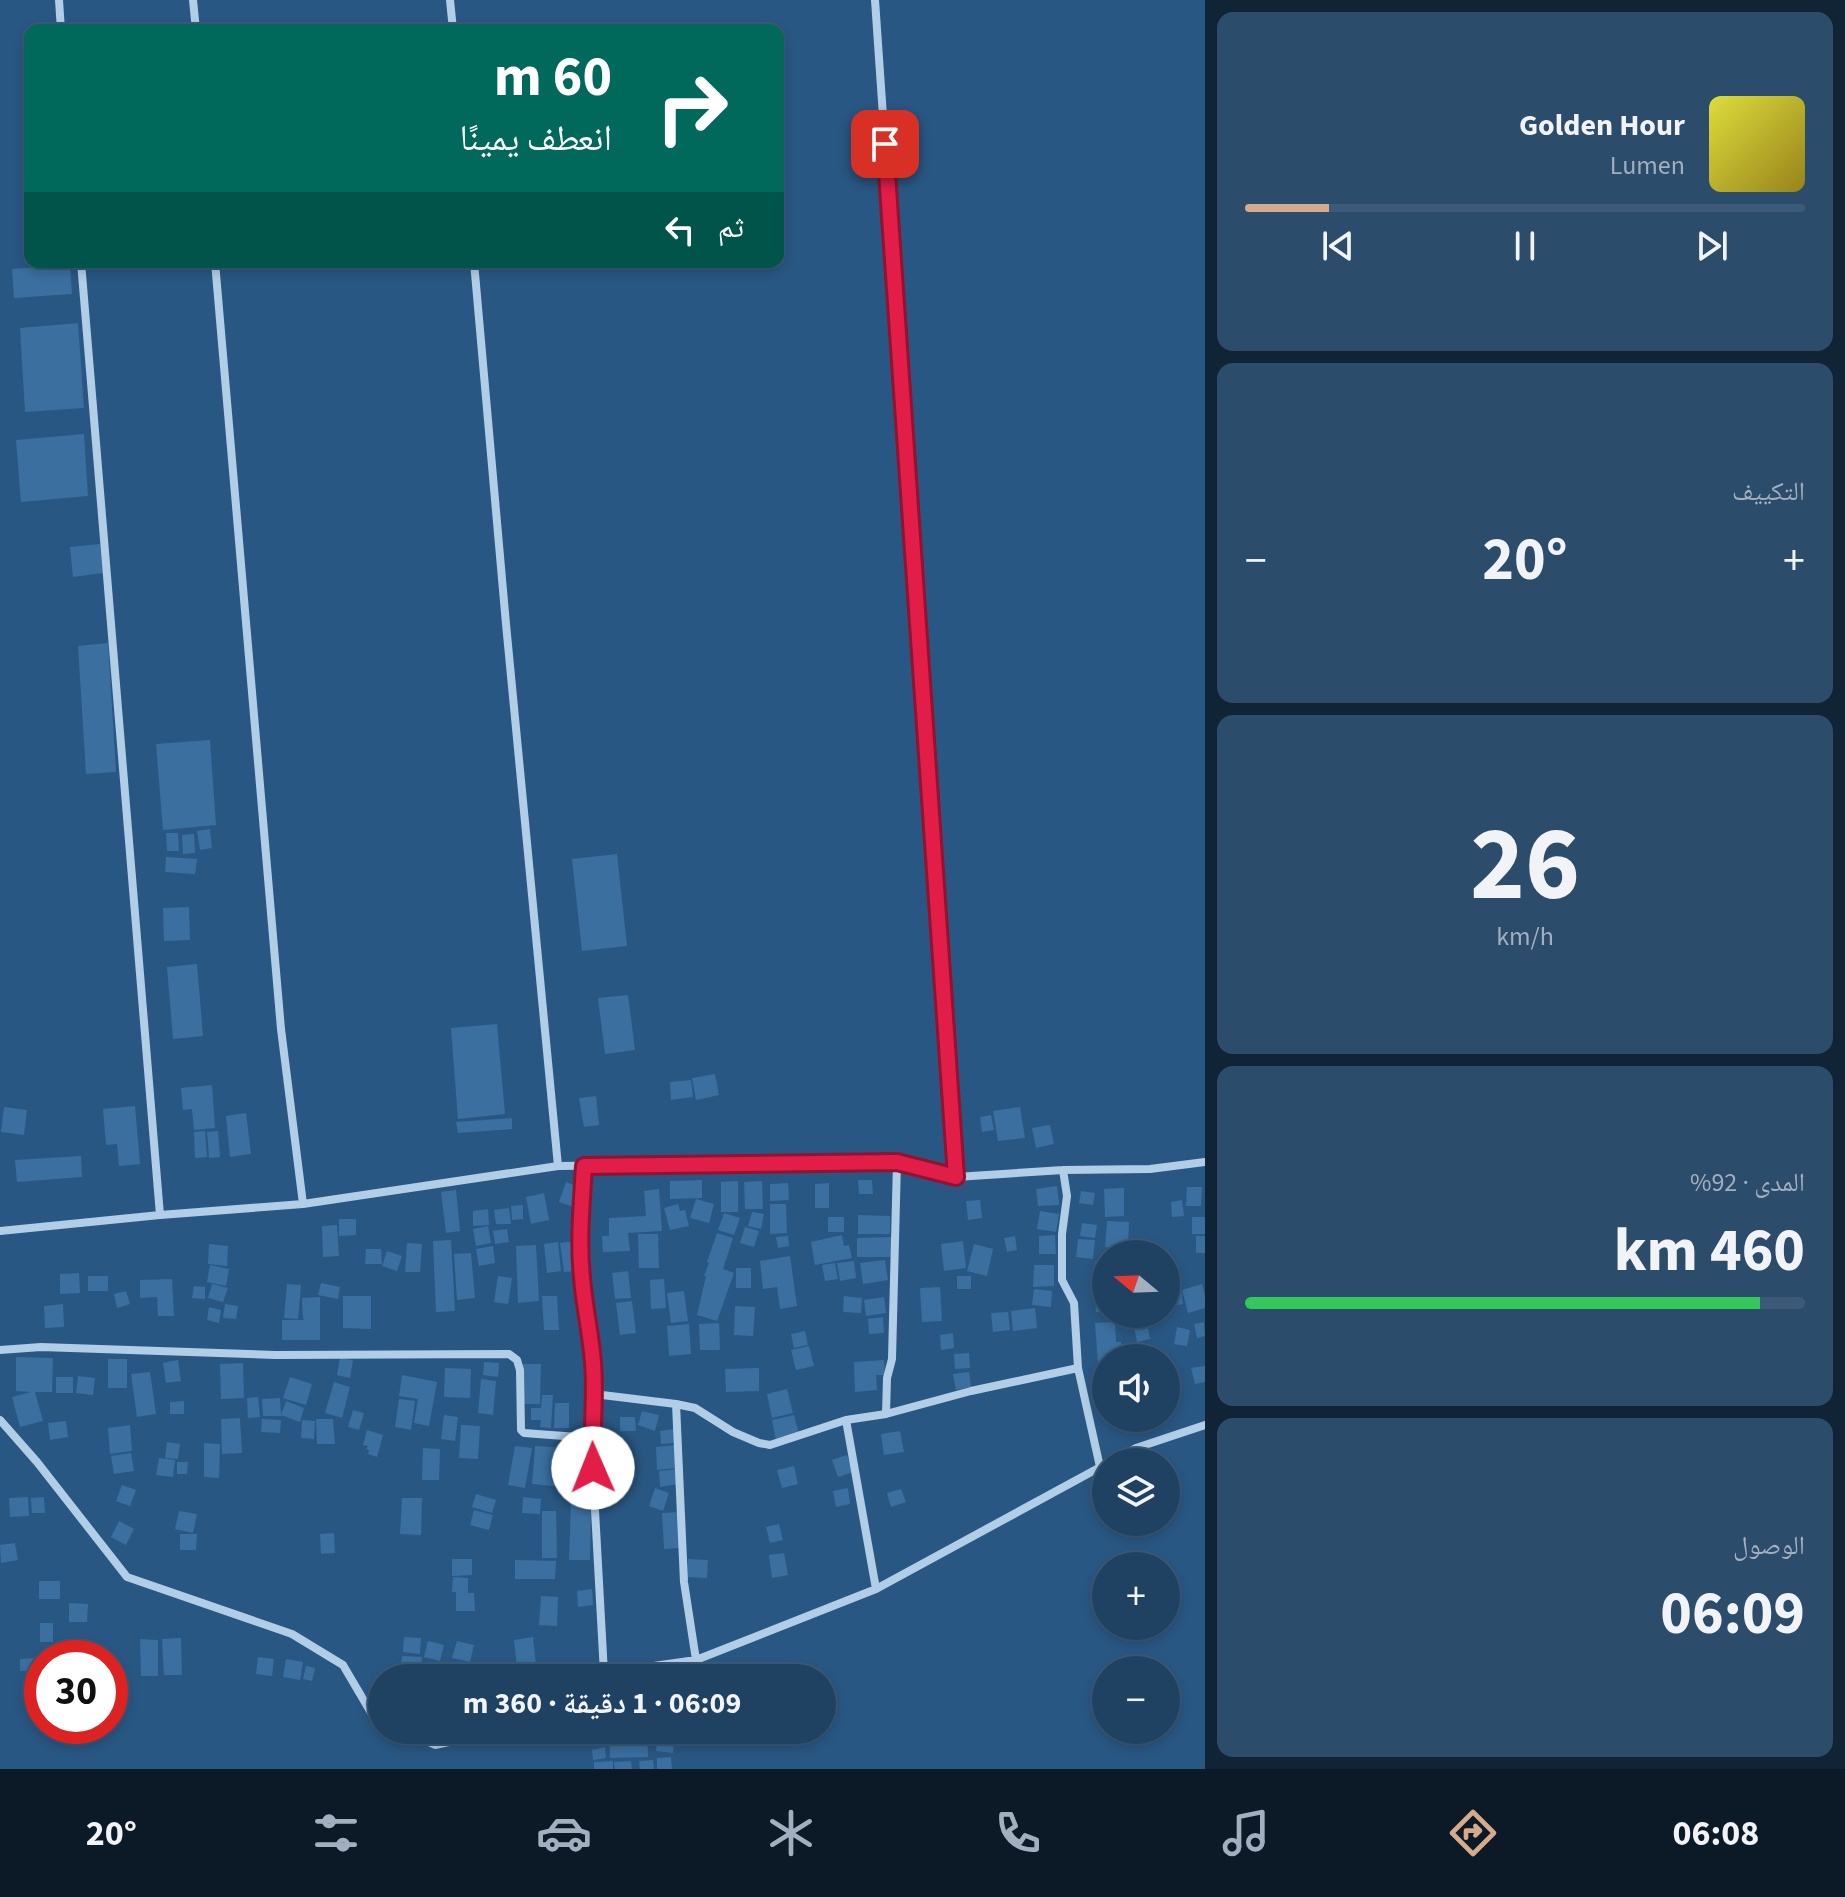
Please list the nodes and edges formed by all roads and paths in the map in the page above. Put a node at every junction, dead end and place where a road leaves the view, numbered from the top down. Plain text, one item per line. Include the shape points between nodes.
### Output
1 (59, 0) edge
2 (193, 0) edge
3 (450, 0) edge
4 (875, 0) edge
5 (61, 24) edge
6 (195, 24) edge
7 (452, 24) edge
8 (81, 268) edge
9 (216, 268) edge
10 (475, 268) edge
11 (897, 1162) junction
12 (1205, 1162) edge
13 (558, 1166) junction
14 (584, 1166) junction
15 (1063, 1170) junction
16 (956, 1177) junction
17 (303, 1204) junction
18 (160, 1215) junction
19 (0, 1231) edge
20 (0, 1350) edge
21 (1078, 1368) junction
22 (594, 1394) junction
23 (676, 1404) junction
24 (886, 1414) junction
25 (0, 1420) edge
26 (846, 1420) junction
27 (1205, 1425) edge
28 (591, 1438) junction
29 (1100, 1448) edge
30 (1136, 1448) edge
31 (1092, 1471) edge
32 (876, 1589) junction
33 (696, 1660) junction
34 (600, 1664) edge
35 (672, 1664) edge
36 (368, 1708) edge

1 - 5 street
2 - 6 street
3 - 7 street
4 - 16 street
8 - 18 street
9 - 17 street via 281,1029
10 - 13 street
11 - 14 street
11 - 16 street
11 - 24 street
12 - 15 street
13 - 14 street
13 - 17 street
14 - 22 street via 580,1247
15 - 16 street
15 - 21 street via 1067,1196 1062,1280 1074,1303
17 - 18 street
18 - 19 street
20 - 28 street via 509,1354 520,1370 521,1430
21 - 24 street
21 - 29 street
22 - 23 street
22 - 28 street
23 - 26 street via 770,1445
23 - 33 street via 684,1582
24 - 26 street
25 - 36 street via 127,1577 292,1634 343,1665
26 - 32 street
27 - 30 street
28 - 34 street
31 - 32 street
32 - 33 street
33 - 35 street

